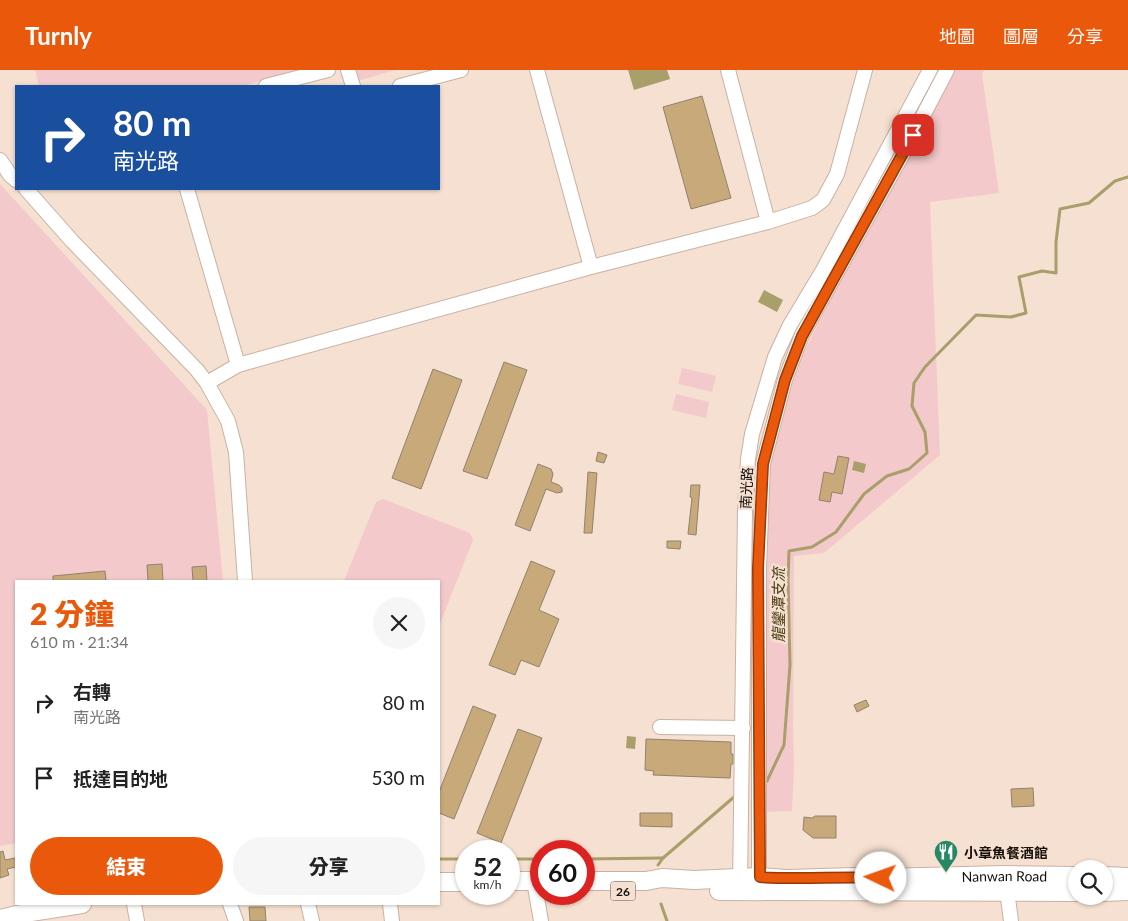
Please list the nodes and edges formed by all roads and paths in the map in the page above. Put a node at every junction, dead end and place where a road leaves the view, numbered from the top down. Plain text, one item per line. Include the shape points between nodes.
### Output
1 (328, 70) edge
2 (348, 70) edge
3 (461, 70) edge
4 (537, 70) edge
5 (728, 70) edge
6 (865, 70) edge
7 (930, 70) edge
8 (947, 70) edge
9 (270, 85) edge
10 (353, 85) edge
11 (404, 85) edge
12 (0, 160) edge
13 (15, 179) edge
14 (27, 190) edge
15 (187, 190) edge
16 (768, 222) junction
17 (592, 266) junction
18 (238, 365) junction
19 (207, 383) junction
20 (245, 580) edge
21 (660, 727) dead end
22 (742, 728) junction
23 (1113, 876) edge
24 (1128, 876) edge
25 (1068, 877) edge
26 (595, 881) edge
27 (440, 882) edge
28 (455, 882) edge
29 (759, 883) junction
30 (662, 884) junction
31 (740, 884) junction
32 (1006, 884) junction
33 (595, 890) edge
34 (1068, 891) edge
35 (1128, 891) edge
36 (440, 892) edge
37 (455, 892) edge
38 (1113, 892) edge
39 (72, 905) edge
40 (134, 905) edge
41 (230, 905) edge
42 (308, 905) edge
43 (390, 905) edge
44 (540, 905) edge
45 (0, 909) edge
46 (24, 910) edge
47 (0, 919) edge
48 (137, 921) edge
49 (236, 921) edge
50 (312, 921) edge
51 (392, 921) edge
52 (541, 921) edge
53 (1010, 921) edge

1 - 9 street
2 - 10 street
3 - 11 street
4 - 17 street
5 - 16 street
6 - 16 street via 837,174 823,200 812,208
7 - 22 street, 南光路 via 790,325 775,357 752,434 744,509
8 - 29 street, 南光路 via 802,336 785,380 763,464 758,568
12 - 13 street
14 - 19 street
15 - 18 street
16 - 17 street
17 - 18 street
18 - 19 street
19 - 20 street via 228,421 236,452
21 - 22 street
22 - 31 street, 南光路
23 - 24 main road
25 - 32 main road, Nanwan Road / 26
26 - 30 main road, 26
27 - 28 main road
29 - 31 main road, Nanwan Road / 26
29 - 32 main road, Nanwan Road / 26 via 787,892
30 - 31 main road, Nanwan Road / 26
30 - 33 main road, 26
32 - 34 main road, Nanwan Road / 26
32 - 53 street
35 - 38 main road
36 - 37 main road
39 - 46 main road
40 - 48 street
41 - 49 street
42 - 50 street
43 - 51 street
44 - 52 street
45 - 46 main road
46 - 47 main road

